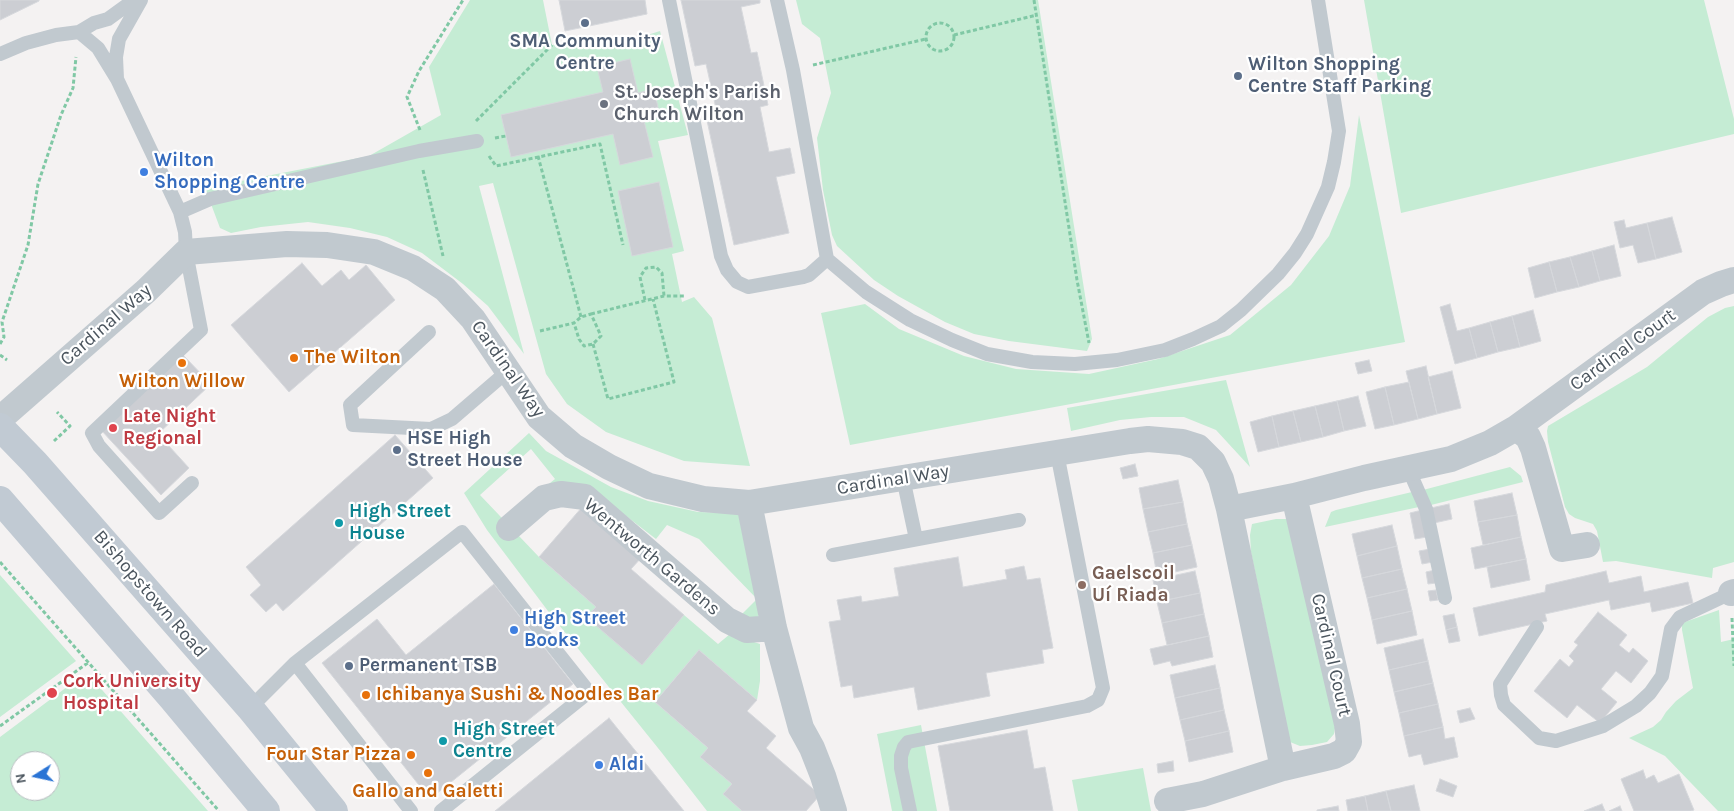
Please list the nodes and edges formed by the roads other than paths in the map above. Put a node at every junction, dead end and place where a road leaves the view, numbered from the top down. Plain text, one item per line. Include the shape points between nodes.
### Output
1 (134, 0) edge
2 (141, 0) edge
3 (669, 0) edge
4 (777, 0) edge
5 (1318, 0) edge
6 (79, 32) junction
7 (0, 54) edge
8 (117, 79) junction
9 (477, 141) road end
10 (180, 212) junction
11 (186, 252) junction
12 (826, 259) junction
13 (1734, 280) edge
14 (429, 332) dead end
15 (509, 370) junction
16 (0, 419) edge
17 (0, 427) edge
18 (1516, 428) junction
19 (1057, 453) junction
20 (1408, 468) junction
21 (904, 478) junction
22 (192, 484) dead end
23 (1294, 496) junction
24 (0, 500) edge
25 (749, 503) junction
26 (1229, 509) junction
27 (1019, 520) dead end
28 (509, 528) dead end
29 (916, 539) junction
30 (1588, 545) dead end
31 (833, 555) dead end
32 (1733, 592) edge
33 (1446, 598) dead end
34 (1537, 627) dead end
35 (774, 628) junction
36 (294, 663) junction
37 (250, 708) junction
38 (1282, 768) junction
39 (1167, 801) dead end
40 (266, 811) edge
41 (334, 811) edge
42 (411, 811) edge
43 (441, 811) edge
44 (834, 811) edge
45 (910, 811) edge

1 - 6 lane via 108,19
2 - 8 lane via 119,39
3 - 12 lane via 721,256 727,270 737,282 748,287 809,275
4 - 12 lane via 793,70
5 - 12 lane via 1339,132 1328,187 1295,253 1278,274 1221,326 1165,350 1117,360 1074,364 1032,362 987,354 910,320 874,297
6 - 7 lane via 26,43
6 - 8 lane via 98,48
8 - 10 lane
9 - 10 lane via 210,199
10 - 11 lane
11 - 15 street, Cardinal Way via 287,244 327,245 374,252 413,268 445,289 473,319
11 - 16 street, Cardinal Way
11 - 22 lane via 201,330 92,433 99,446 159,513
13 - 18 street, Cardinal Court via 1698,296
14 - 15 lane via 350,405 353,425 431,429 452,419
15 - 25 street, Cardinal Way via 539,417 573,446 609,467 649,486 703,499
17 - 37 main road, Bishopstown Road
18 - 20 street, Cardinal Court via 1470,452
18 - 30 street via 1528,437 1534,448 1562,549
19 - 21 street, Cardinal Way
19 - 26 street, Cardinal Way via 1148,439 1198,447 1213,462
19 - 45 lane via 1102,688 1098,700 1087,706 908,742 901,756 901,768
20 - 23 street, Cardinal Court
20 - 33 lane via 1426,509
21 - 25 street, Cardinal Way
21 - 29 lane
23 - 26 street, Cardinal Court
23 - 38 street, Cardinal Court via 1349,742 1344,751 1334,756
24 - 40 main road
25 - 35 street
26 - 38 street
27 - 29 lane
28 - 35 street, Wentworth Gardens via 544,498 560,494 585,497 728,620 747,630
29 - 31 lane
32 - 34 lane via 1680,617 1671,630 1662,676 1636,706 1603,726 1556,740 1540,738 1504,705 1501,695 1500,684
35 - 44 street via 801,728 823,776
36 - 37 lane
36 - 42 lane
36 - 43 lane via 462,532 589,692
37 - 41 main road, Bishopstown Road
38 - 39 street, Cardinal Court via 1203,794

